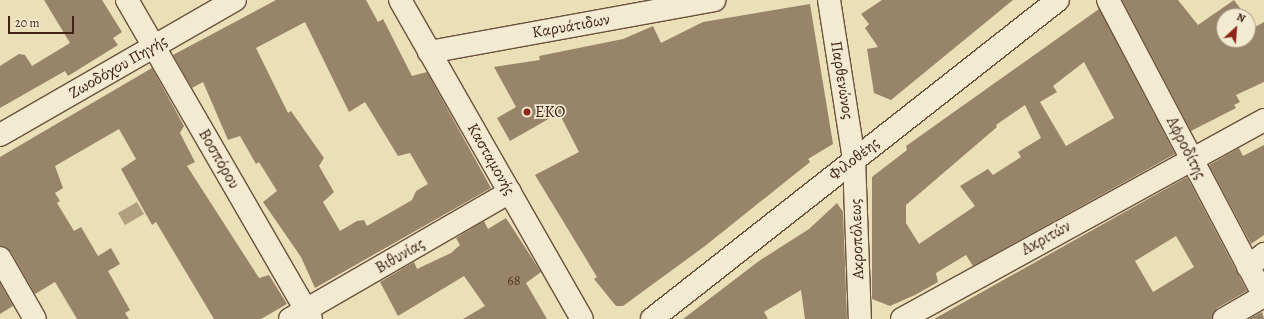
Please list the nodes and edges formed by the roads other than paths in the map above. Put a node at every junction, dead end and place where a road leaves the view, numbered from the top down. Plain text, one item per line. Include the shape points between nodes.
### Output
1 (127, 0) edge
2 (235, 0) edge
3 (400, 0) edge
4 (714, 0) edge
5 (829, 0) edge
6 (1058, 0) edge
7 (1108, 0) edge
8 (154, 47) junction
9 (429, 52) junction
10 (1264, 120) edge
11 (0, 135) edge
12 (1190, 157) junction
13 (854, 159) junction
14 (510, 192) junction
15 (0, 258) edge
16 (1256, 260) edge
17 (1264, 296) edge
18 (302, 316) edge
19 (35, 319) edge
20 (582, 319) edge
21 (652, 319) edge
22 (860, 319) edge
23 (902, 319) edge
24 (1224, 319) edge

1 - 8 street, Βοσπόρου
2 - 8 street, Ζωοδόχου Πηγής
3 - 9 street, Κασταμονής
4 - 9 street, Καρυάτιδων
5 - 13 street, Παρθενώνος
6 - 13 street, Φιλοθέης
7 - 12 street, Αφροδίτης
8 - 11 street, Ζωοδόχου Πηγής
8 - 18 street, Βοσπόρου
9 - 14 street, Κασταμονής
10 - 12 street, Ακριτών
12 - 16 street, Αφροδίτης
12 - 23 street, Ακριτών
13 - 21 street, Φιλοθέης
13 - 22 street, Ακροπόλεως
14 - 18 street, Βιθυνίας
14 - 20 street, Κασταμονής
15 - 19 street
16 - 17 street, Αφροδίτης
17 - 24 street

